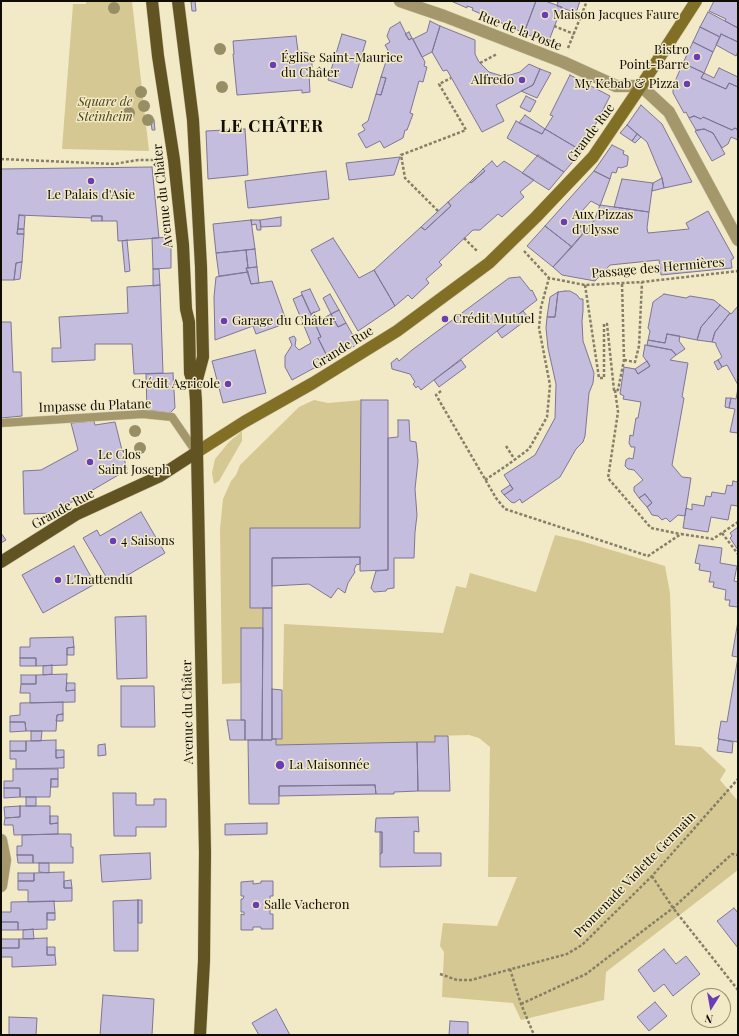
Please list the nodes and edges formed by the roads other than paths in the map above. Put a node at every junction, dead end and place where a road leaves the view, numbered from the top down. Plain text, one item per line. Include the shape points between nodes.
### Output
1 (152, 1) edge
2 (178, 1) edge
3 (400, 1) edge
4 (696, 1) edge
5 (641, 86) junction
6 (738, 240) edge
7 (195, 388) junction
8 (1, 423) edge
9 (197, 452) junction
10 (1, 562) edge
11 (1, 840) edge
12 (1, 886) edge
13 (200, 1035) edge

1 - 7 main road, Avenue du Châter via 174,160 189,322 190,373
2 - 7 main road, Avenue du Châter via 193,120 201,267 202,357
3 - 5 street, Rue de la Poste via 563,62 616,86
4 - 5 street, Grande Rue
5 - 6 street via 669,112
5 - 9 street, Grande Rue via 593,157 489,263 397,330
7 - 9 main road, Avenue du Châter
8 - 9 lane, Impasse du Platane via 143,414 172,417
9 - 10 main road, Grande Rue via 160,476 77,514
9 - 13 main road, Avenue du Châter via 205,852
11 - 12 street via 5,860

